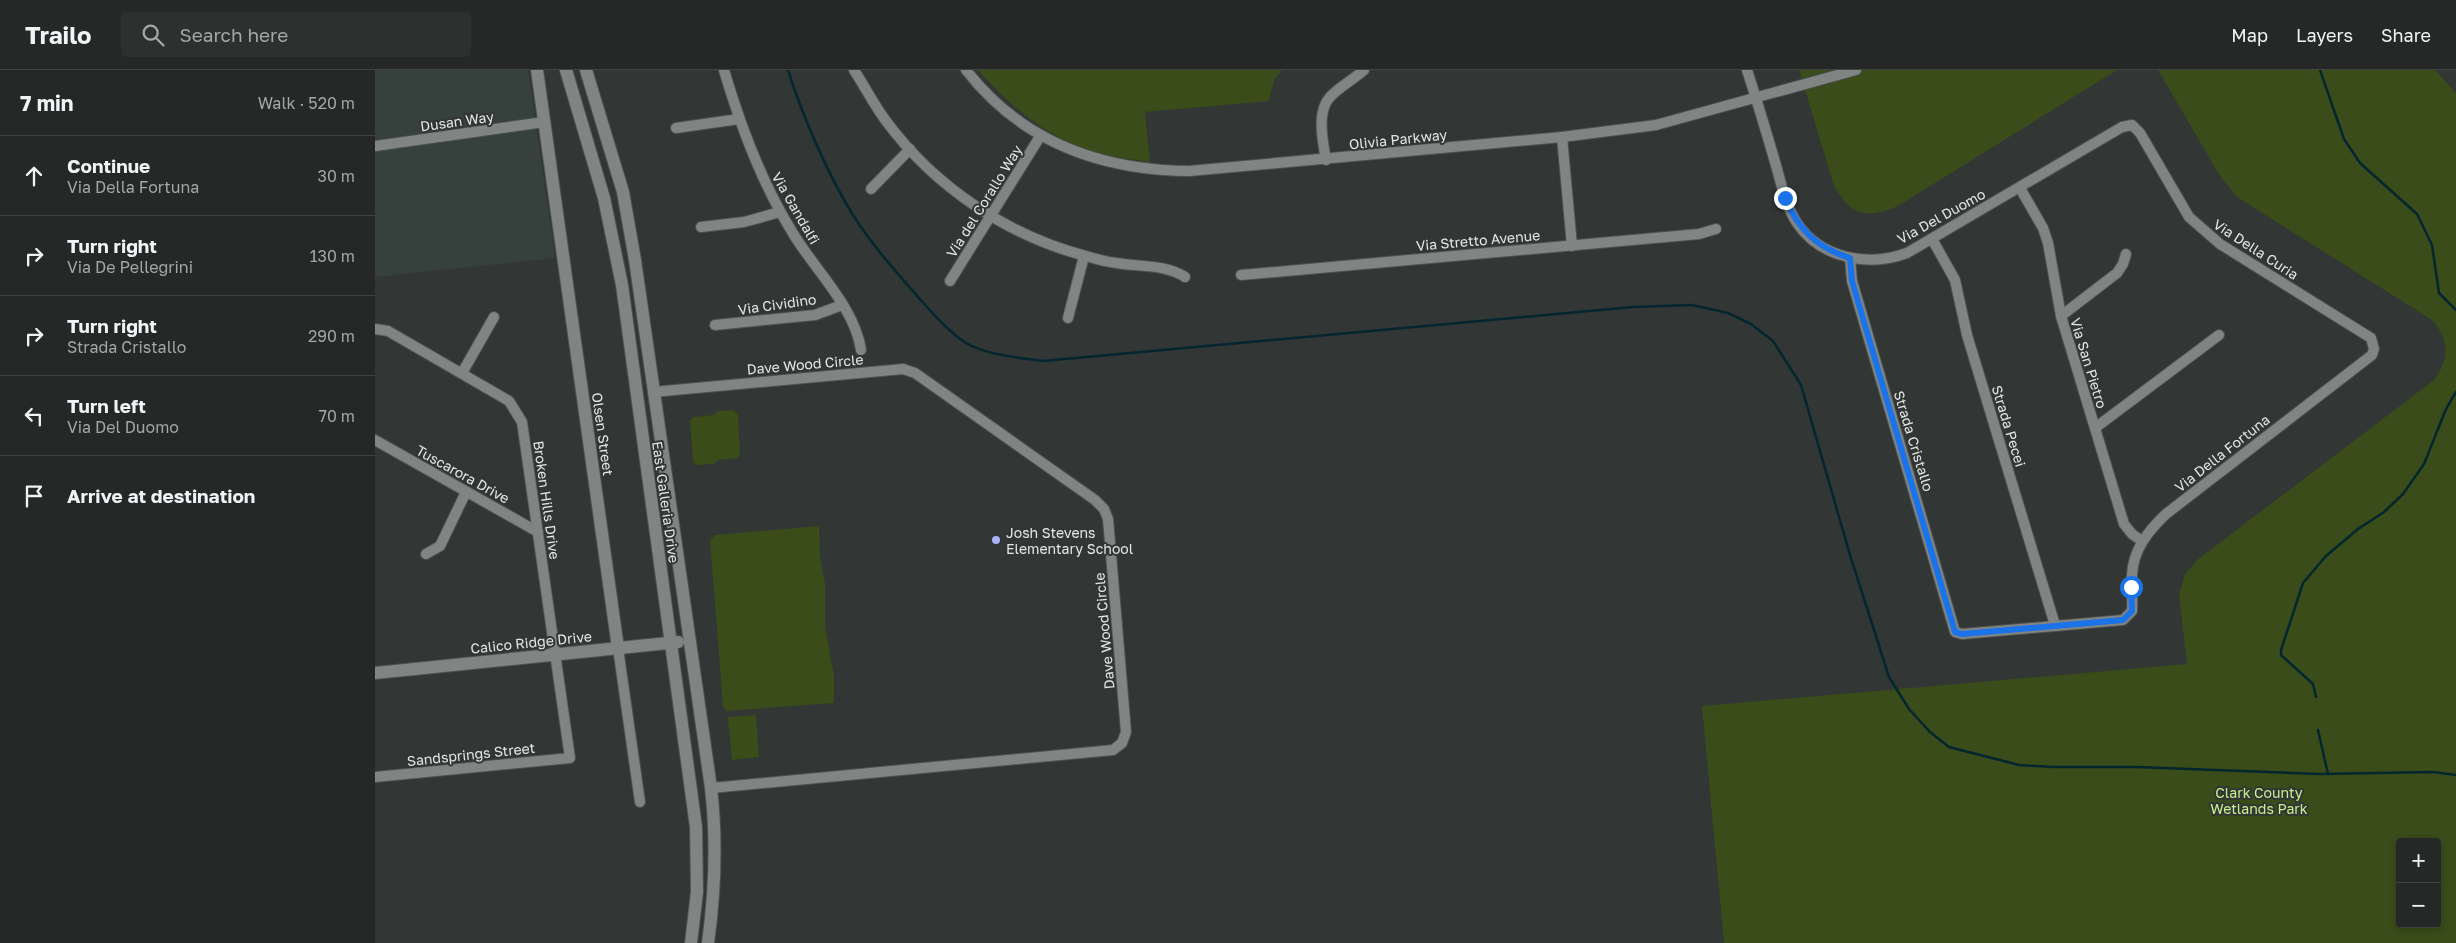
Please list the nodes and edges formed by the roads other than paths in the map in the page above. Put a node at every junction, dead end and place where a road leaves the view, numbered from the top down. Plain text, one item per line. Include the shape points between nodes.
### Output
1 (537, 70) edge
2 (566, 70) edge
3 (586, 70) edge
4 (724, 70) edge
5 (854, 70) edge
6 (966, 70) edge
7 (1365, 70) edge
8 (1747, 70) edge
9 (1856, 70) edge
10 (1756, 99) junction
11 (739, 119) junction
12 (544, 122) junction
13 (2132, 125) joint
14 (676, 128) dead end
15 (1041, 135) junction
16 (1562, 137) junction
17 (375, 146) edge
18 (910, 149) junction
19 (1326, 160) junction
20 (2019, 188) junction
21 (871, 189) dead end
22 (781, 212) junction
23 (991, 216) junction
24 (701, 228) dead end
25 (1716, 229) dead end
26 (1932, 239) junction
27 (1572, 246) junction
28 (2126, 254) dead end
29 (1084, 256) junction
30 (1850, 258) junction
31 (1241, 275) dead end
32 (1185, 277) dead end
33 (950, 281) dead end
34 (622, 285) junction
35 (842, 305) junction
36 (2061, 316) junction
37 (494, 317) dead end
38 (1068, 318) dead end
39 (715, 325) dead end
40 (375, 329) edge
41 (2219, 335) dead end
42 (2374, 344) joint
43 (861, 350) dead end
44 (462, 373) junction
45 (653, 392) junction
46 (2095, 428) junction
47 (375, 440) edge
48 (466, 492) junction
49 (538, 532) junction
50 (2142, 541) junction
51 (426, 554) dead end
52 (2055, 625) junction
53 (689, 640) junction
54 (671, 643) junction
55 (618, 648) junction
56 (555, 655) junction
57 (375, 673) edge
58 (570, 758) joint
59 (375, 777) edge
60 (711, 788) junction
61 (640, 802) dead end
62 (696, 828) junction
63 (691, 943) edge
64 (708, 943) edge

1 - 12 main road, Olsen Street
2 - 34 main road, East Galleria Drive via 604,198
3 - 45 main road, East Galleria Drive via 623,192
4 - 11 street, Via Gandalfi
5 - 18 street via 886,121
6 - 15 street, Olivia Parkway via 1012,116
7 - 19 street via 1329,98 1324,107
8 - 10 street, Via Del Duomo
9 - 10 street, Olivia Parkway
10 - 16 street, Olivia Parkway via 1656,125
10 - 30 street, Via Del Duomo via 1785,198 1798,224 1822,246
11 - 14 street
11 - 22 street, Via Gandalfi via 761,175
12 - 17 street, Dusan Way
12 - 55 main road, Olsen Street
13 - 20 street, Via Del Duomo via 2123,127
13 - 42 street, Via Della Curia via 2140,133 2189,217 2203,231 2371,338
15 - 19 street, Olivia Parkway via 1095,160 1164,171
15 - 23 street, Via del Corallo Way
16 - 19 street, Olivia Parkway
16 - 27 street
18 - 21 street
18 - 23 street via 961,197
20 - 26 street, Via Del Duomo
20 - 36 street, Via San Pietro via 2043,228 2048,243
22 - 24 street via 745,222
22 - 35 street, Via Gandalfi
23 - 29 street via 1043,242
23 - 33 street, Via del Corallo Way
25 - 27 street, Via Stretto Avenue via 1699,234
26 - 30 street, Via Del Duomo via 1893,258 1866,261
26 - 52 street, Strada Pecei via 1955,280 1967,335
27 - 31 street, Via Stretto Avenue
28 - 36 street via 2117,273
29 - 32 street via 1175,270
29 - 38 street
30 - 52 street, Strada Cristallo via 1852,281 1955,632
34 - 45 main road via 629,297 642,383
34 - 54 main road, East Galleria Drive
35 - 39 street, Via Cividino via 815,314
35 - 43 street, Via Gandalfi via 859,335
36 - 46 street, Via San Pietro
37 - 44 street
40 - 44 street, Broken Hills Drive via 388,331
41 - 46 street
42 - 50 street, Via Della Fortuna via 2372,355 2165,514
44 - 49 street, Broken Hills Drive via 509,401 522,422
45 - 53 main road, East Galleria Drive
45 - 60 street, Dave Wood Circle via 903,368 915,373 1095,500 1108,519 1126,732 1122,742 1113,750
46 - 50 street, Via San Pietro via 2124,524
47 - 48 street, Tuscarora Drive
48 - 49 street, Tuscarora Drive
48 - 51 street via 440,546
49 - 56 street, Broken Hills Drive
50 - 52 street, Via Della Fortuna via 2132,573 2132,611 2123,620
53 - 54 main road, Calico Ridge Drive
53 - 60 main road, East Galleria Drive
54 - 55 main road, Calico Ridge Drive
54 - 62 main road, East Galleria Drive
55 - 56 main road, Calico Ridge Drive
55 - 61 street, Olsen Street
56 - 57 main road, Calico Ridge Drive
56 - 58 street, Broken Hills Drive
58 - 59 street, Sandsprings Street
60 - 62 main road
60 - 64 main road, East Galleria Drive via 715,857
62 - 63 main road, East Galleria Drive via 697,892

